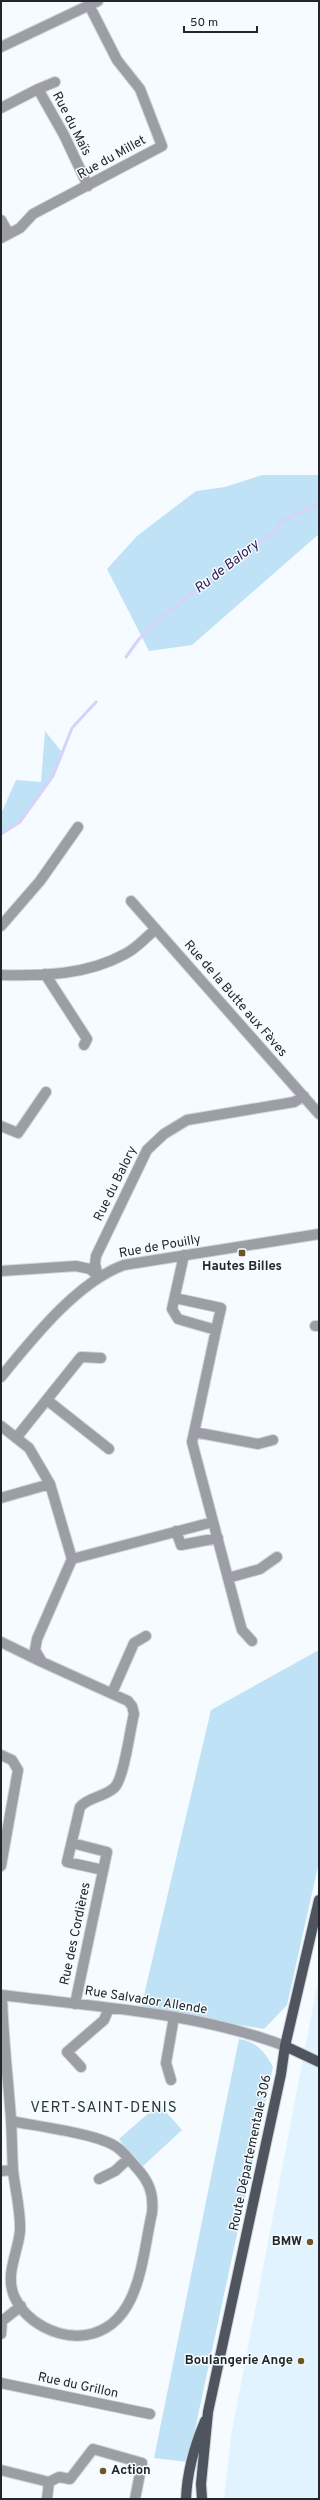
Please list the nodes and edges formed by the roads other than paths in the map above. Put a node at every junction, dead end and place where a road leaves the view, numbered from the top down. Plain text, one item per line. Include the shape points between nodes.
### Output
1 (93, 3) edge
2 (1, 47) edge
3 (55, 82) dead end
4 (38, 89) junction
5 (1, 108) edge
6 (88, 186) junction
7 (1, 220) edge
8 (5, 236) edge
9 (78, 827) dead end
10 (131, 901) dead end
11 (1, 926) edge
12 (156, 929) junction
13 (45, 974) junction
14 (1, 975) edge
15 (84, 1045) dead end
16 (46, 1092) dead end
17 (304, 1096) junction
18 (319, 1114) edge
19 (1, 1126) edge
20 (319, 1234) edge
21 (184, 1255) junction
22 (1, 1271) edge
23 (98, 1276) junction
24 (175, 1298) junction
25 (216, 1330) junction
26 (101, 1358) dead end
27 (1, 1377) edge
28 (47, 1400) junction
29 (1, 1426) edge
30 (194, 1432) junction
31 (16, 1438) junction
32 (273, 1440) dead end
33 (110, 1449) dead end
34 (50, 1484) junction
35 (1, 1498) edge
36 (213, 1522) junction
37 (176, 1531) junction
38 (218, 1538) junction
39 (277, 1557) dead end
40 (72, 1560) junction
41 (228, 1578) junction
42 (146, 1636) dead end
43 (252, 1641) dead end
44 (1, 1642) edge
45 (42, 1662) junction
46 (112, 1693) junction
47 (1, 1755) edge
48 (72, 1843) junction
49 (1, 1866) edge
50 (103, 1870) junction
51 (319, 1900) edge
52 (2, 1995) edge
53 (75, 2004) junction
54 (109, 2008) junction
55 (174, 2017) junction
56 (285, 2046) junction
57 (319, 2062) edge
58 (81, 2067) dead end
59 (171, 2080) dead end
60 (11, 2121) junction
61 (128, 2159) junction
62 (13, 2170) junction
63 (1, 2171) edge
64 (99, 2179) dead end
65 (21, 2306) junction
66 (1, 2334) edge
67 (1, 2383) edge
68 (208, 2412) junction
69 (150, 2414) dead end
70 (1, 2470) edge
71 (48, 2482) junction
72 (47, 2499) edge
73 (135, 2499) edge
74 (186, 2499) edge
75 (202, 2499) edge

1 - 2 street
1 - 6 street, Rue du Millet via 117,60 140,89 162,146
3 - 4 street
4 - 5 street, Rue du Maïs
4 - 6 street, Rue du Maïs via 64,135
6 - 8 street, Rue du Millet via 33,214 20,228
7 - 8 street
9 - 11 street via 40,881
10 - 12 street, Rue de la Butte aux Fèves
12 - 13 street via 126,954 84,971
12 - 17 street, Rue de la Butte aux Fèves
13 - 14 street
13 - 15 street via 87,1039
16 - 19 street via 18,1133
17 - 18 street, Rue de la Butte aux Fèves
17 - 23 street, Rue du Balory via 294,1102 187,1120 155,1141 147,1150 96,1256
20 - 21 street, Rue de Pouilly
21 - 23 street, Rue de Pouilly via 124,1265
21 - 24 street
22 - 23 street via 76,1266 90,1269
23 - 27 street, Rue de Pouilly via 43,1328
24 - 25 street via 172,1309 178,1320
24 - 25 street via 221,1308
25 - 30 street
26 - 28 street via 81,1357
28 - 31 street
28 - 33 street
29 - 31 street
30 - 32 street via 258,1444
30 - 36 street via 192,1442
31 - 34 street via 29,1448
34 - 35 street
34 - 40 street
36 - 37 street
36 - 38 street
37 - 38 street via 181,1545
37 - 40 street
38 - 41 street
39 - 41 street via 260,1569
40 - 45 street via 37,1639 35,1650
41 - 43 street via 242,1630
42 - 46 street via 134,1643
44 - 45 street, Rue des Cordières
45 - 46 street, Rue des Cordières
46 - 48 street, Rue des Cordières via 128,1701 134,1714 119,1782 110,1792 86,1801 80,1808
47 - 49 street via 12,1760 18,1770
48 - 50 street, Rue des Cordières via 107,1852
48 - 50 street, Rue des Cordières via 67,1862
50 - 53 street, Rue des Cordières
51 - 56 main road, Route Départementale 306
52 - 53 street, Rue Salvador Allende
52 - 60 street
53 - 54 street, Rue Salvador Allende
54 - 55 street, Rue Salvador Allende
54 - 58 street via 104,2020 67,2052
55 - 56 street, Rue Salvador Allende via 255,2034
55 - 59 street via 166,2063
56 - 57 main road
56 - 68 main road, Route Départementale 306
60 - 61 street via 102,2141 118,2148
60 - 62 street
61 - 64 street via 115,2171
61 - 65 street via 149,2184 153,2202 136,2288 114,2323 92,2334 67,2335 50,2331 35,2322
62 - 63 street
62 - 65 street via 20,2231 11,2278 14,2295
65 - 66 street via 2,2321
67 - 69 street, Rue du Grillon
68 - 74 main road, Route Départementale 306 via 196,2441 187,2478
68 - 75 main road, Route Départementale 306 via 201,2484
70 - 71 street
71 - 72 street
71 - 73 street via 59,2477 70,2479 92,2449 142,2463

